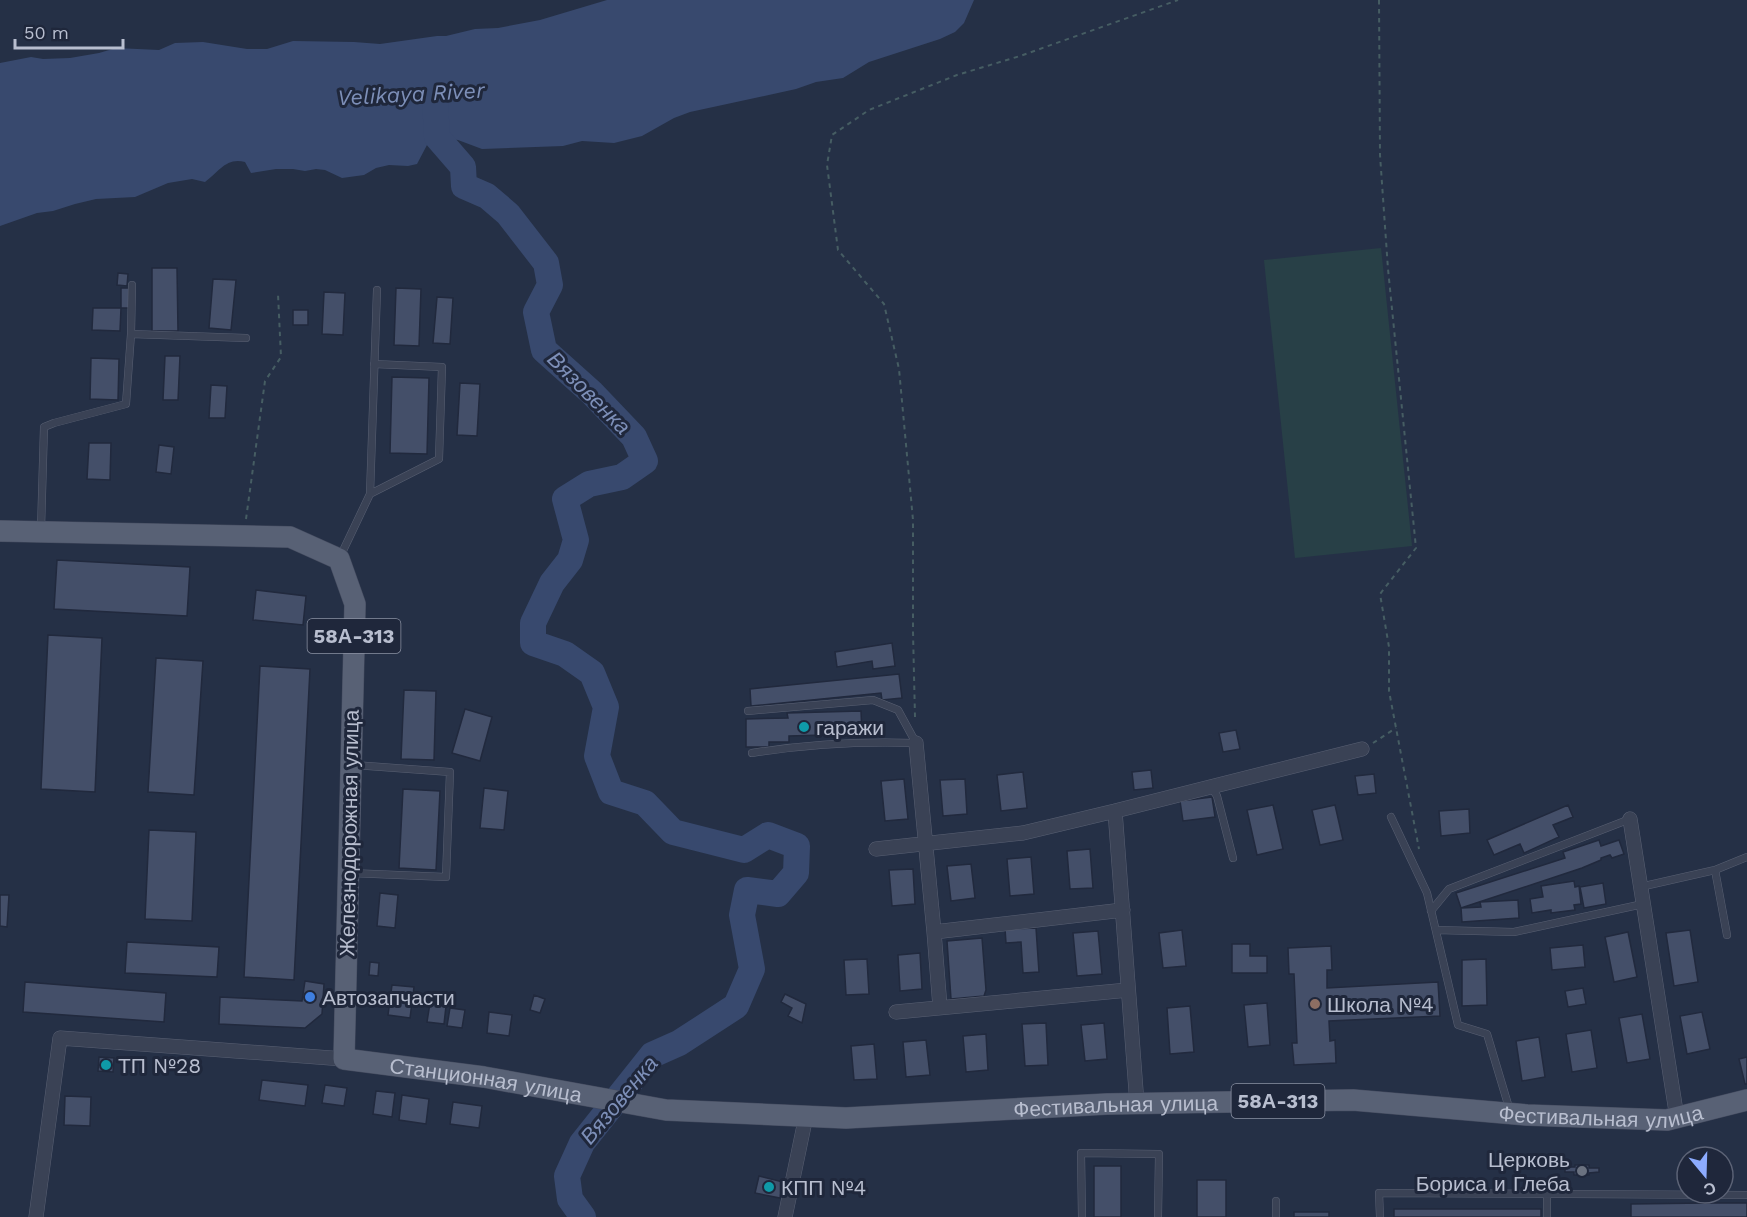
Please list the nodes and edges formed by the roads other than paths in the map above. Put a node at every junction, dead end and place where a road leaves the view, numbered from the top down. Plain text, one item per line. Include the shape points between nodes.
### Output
1 (132, 285) dead end
2 (377, 290) dead end
3 (131, 334) junction
4 (246, 338) dead end
5 (375, 364) junction
6 (370, 494) junction
7 (0, 531) edge
8 (41, 531) junction
9 (339, 559) junction
10 (748, 711) dead end
11 (916, 743) junction
12 (1362, 749) road end
13 (752, 753) dead end
14 (351, 765) junction
15 (1211, 787) junction
16 (1115, 811) junction
17 (1391, 817) dead end
18 (1629, 819) joint
19 (925, 843) junction
20 (876, 849) dead end
21 (1747, 857) edge
22 (1233, 858) dead end
23 (1715, 870) junction
24 (348, 872) junction
25 (1640, 887) junction
26 (1643, 904) junction
27 (1123, 910) junction
28 (1431, 911) junction
29 (1436, 930) junction
30 (934, 932) junction
31 (1727, 935) dead end
32 (1128, 990) junction
33 (940, 1007) junction
34 (896, 1012) dead end
35 (344, 1059) junction
36 (1747, 1100) edge
37 (1137, 1104) junction
38 (1510, 1113) junction
39 (806, 1116) junction
40 (1677, 1118) junction
41 (1547, 1194) junction
42 (1747, 1195) edge
43 (1276, 1201) dead end
44 (36, 1217) edge
45 (785, 1217) edge
46 (1082, 1217) edge
47 (1158, 1217) edge
48 (1276, 1217) edge
49 (1380, 1217) edge
50 (1547, 1217) edge

1 - 3 lane
2 - 5 lane
3 - 4 lane
3 - 8 lane via 126,404 44,427
5 - 6 lane
5 - 6 lane via 442,367 440,447 439,459
6 - 9 lane
7 - 8 main road
8 - 9 main road via 290,537
9 - 14 main road, Железнодорожная улица / 58А-313 via 355,604
10 - 11 lane via 873,700 898,710
11 - 13 lane via 824,744
11 - 19 street
12 - 15 street
14 - 24 main road, Железнодорожная улица / 58А-313
14 - 24 lane via 450,772 446,877
15 - 16 street
15 - 22 lane via 1217,796
16 - 19 street via 1023,833
16 - 27 street
17 - 28 lane via 1427,893
18 - 25 street
18 - 28 lane via 1449,888
19 - 20 street
19 - 30 street
21 - 23 lane
23 - 25 lane
23 - 31 lane
24 - 35 main road, Железнодорожная улица / 58А-313
25 - 26 street
26 - 29 lane via 1514,932
26 - 40 street
27 - 30 street
27 - 32 street
28 - 29 lane
29 - 38 lane via 1458,1025 1487,1034
30 - 33 street
32 - 33 street
32 - 37 street
33 - 34 street
35 - 39 main road, Станционная улица / 58А-313 via 484,1077 666,1110
35 - 44 street via 60,1038
36 - 40 main road, Фестивальная улица / 58А-313
37 - 38 main road, Фестивальная улица / 58А-313 via 1353,1100
37 - 39 main road, Фестивальная улица / 58А-313 via 846,1118
38 - 40 main road, Фестивальная улица / 58А-313
39 - 45 street
41 - 42 lane
41 - 49 lane via 1379,1193
41 - 50 lane
43 - 48 lane
46 - 47 lane via 1081,1153 1159,1155

